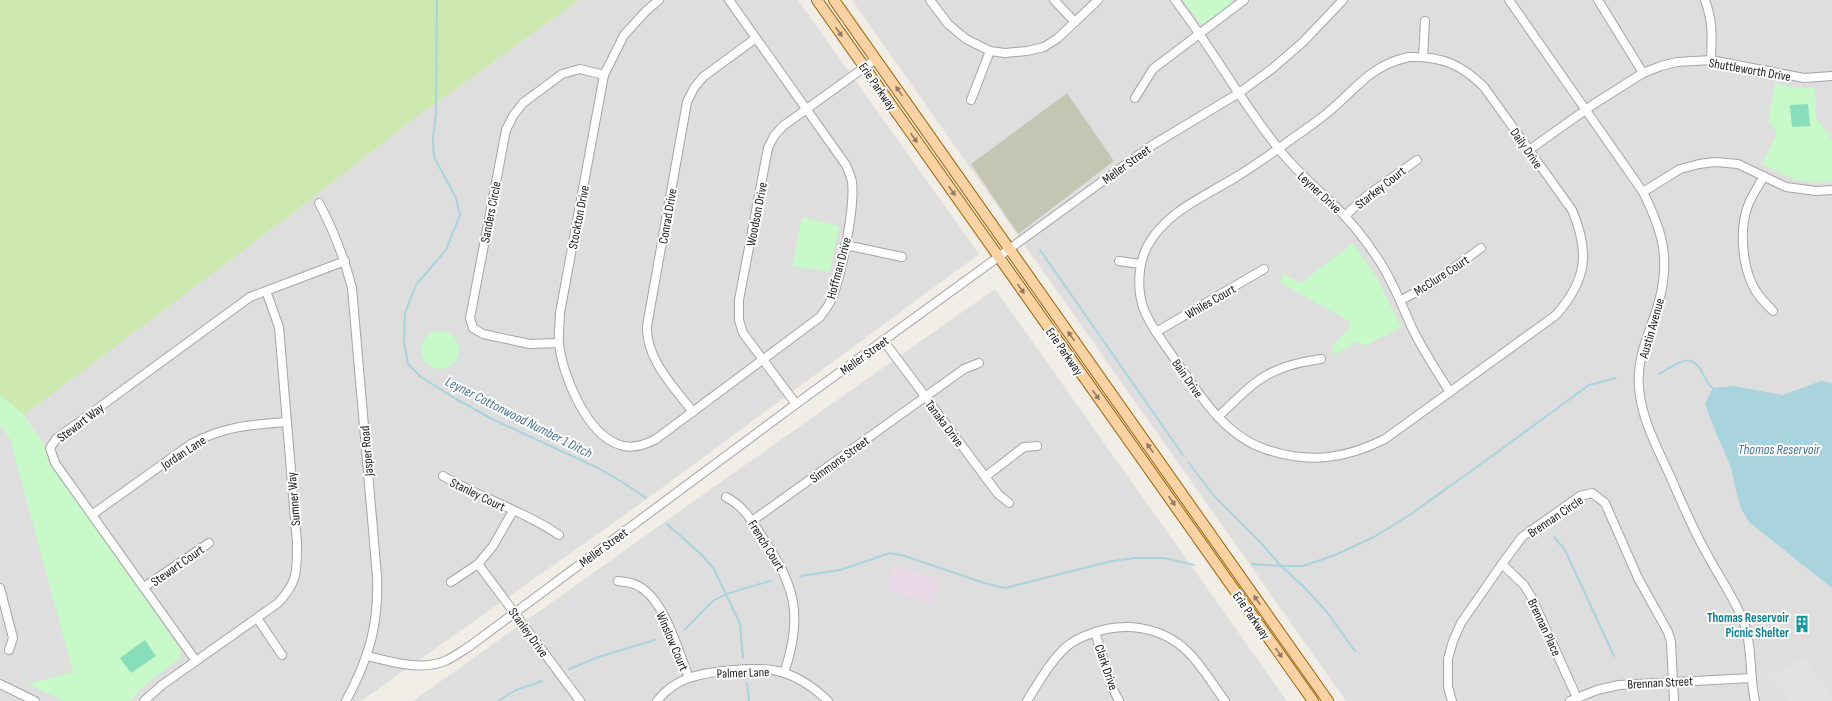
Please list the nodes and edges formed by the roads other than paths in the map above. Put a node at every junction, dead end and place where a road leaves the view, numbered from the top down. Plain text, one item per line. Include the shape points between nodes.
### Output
1 (659, 0) edge
2 (729, 0) edge
3 (817, 0) edge
4 (834, 0) edge
5 (930, 0) edge
6 (1054, 0) edge
7 (1098, 0) edge
8 (1175, 0) edge
9 (1244, 0) edge
10 (1343, 0) edge
11 (1509, 0) edge
12 (1598, 0) edge
13 (1705, 0) edge
14 (1425, 21) dead end
15 (1075, 22) junction
16 (1200, 34) junction
17 (756, 38) junction
18 (990, 51) junction
19 (1423, 57) junction
20 (876, 59) junction
21 (1710, 60) junction
22 (865, 68) junction
23 (1643, 73) junction
24 (604, 75) junction
25 (1832, 76) edge
26 (1239, 93) junction
27 (1136, 98) dead end
28 (971, 100) dead end
29 (806, 109) junction
30 (1585, 110) junction
31 (1278, 149) junction
32 (1529, 150) junction
33 (1417, 160) dead end
34 (1764, 176) junction
35 (1832, 190) edge
36 (1643, 192) junction
37 (318, 203) dead end
38 (1345, 216) junction
39 (845, 245) junction
40 (1481, 248) dead end
41 (1010, 249) junction
42 (902, 257) dead end
43 (998, 258) junction
44 (345, 261) junction
45 (1119, 261) dead end
46 (1140, 264) junction
47 (1264, 269) dead end
48 (266, 291) junction
49 (1400, 300) junction
50 (1773, 311) dead end
51 (1156, 332) junction
52 (883, 340) junction
53 (559, 344) junction
54 (1321, 359) dead end
55 (763, 361) junction
56 (979, 363) dead end
57 (1450, 392) junction
58 (925, 397) junction
59 (796, 404) junction
60 (692, 412) junction
61 (1218, 417) junction
62 (287, 422) junction
63 (608, 439) joint
64 (1037, 446) dead end
65 (443, 476) dead end
66 (985, 477) junction
67 (726, 497) dead end
68 (1009, 504) dead end
69 (513, 511) junction
70 (93, 514) junction
71 (752, 521) junction
72 (559, 535) dead end
73 (209, 543) dead end
74 (478, 564) junction
75 (1502, 564) junction
76 (618, 581) dead end
77 (451, 582) dead end
78 (0, 588) edge
79 (144, 588) junction
80 (2, 607) edge
81 (514, 612) junction
82 (257, 618) junction
83 (1095, 632) junction
84 (9, 650) dead end
85 (282, 655) dead end
86 (368, 656) junction
87 (196, 661) junction
88 (784, 673) junction
89 (689, 678) junction
90 (1752, 678) junction
91 (1673, 681) junction
92 (0, 684) edge
93 (22, 698) edge
94 (1574, 700) edge
95 (35, 701) edge
96 (144, 701) edge
97 (346, 701) edge
98 (580, 701) edge
99 (657, 701) edge
100 (828, 701) edge
101 (1027, 701) edge
102 (1119, 701) edge
103 (1224, 701) edge
104 (1313, 701) edge
105 (1328, 701) edge
106 (1452, 701) edge
107 (1674, 701) edge
108 (1755, 701) edge

1 - 24 street, Stockton Drive via 624,35
2 - 17 street, Hoffman Drive
3 -> 22 main road, Erie Parkway
4 - 20 main road, Erie Parkway
5 - 18 street via 948,24 966,39
6 - 15 street
7 - 15 street
8 - 16 street, Leyner Drive
9 - 16 street
10 - 26 street, Meller Street via 1303,42
11 - 30 street, Austin Avenue
12 - 23 street
13 - 21 street via 1713,33
14 - 19 street
15 - 18 street via 1044,47 1027,51
16 - 26 street, Leyner Drive
16 - 27 street via 1153,69
17 - 29 street, Hoffman Drive
17 - 60 street, Conrad Drive via 703,77 687,102 647,326 649,346 655,360
18 - 28 street
19 - 31 street, Daily Drive via 1395,60 1379,67 1327,114
19 - 32 street, Daily Drive via 1440,59 1472,75 1484,87
20 - 22 street, Woodson Drive
41 -> 20 main road, Erie Parkway
21 - 23 street, Shuttleworth Drive via 1677,62
21 - 25 street, Shuttleworth Drive via 1804,78
22 - 29 street, Woodson Drive
22 -> 43 main road, Erie Parkway
23 - 30 street, Shuttleworth Drive
24 - 53 street, Stockton Drive via 560,313
24 - 53 street, Sanders Circle via 580,69 562,74 531,96 513,116 506,130 470,318 473,328 483,334 530,344
26 - 31 street, Leyner Drive
26 - 41 street, Meller Street via 1151,146
29 - 39 street, Hoffman Drive via 846,164 852,180 853,196
29 - 55 street, Woodson Drive via 783,126 768,148 740,300 743,333
30 - 32 street, Shuttleworth Drive
30 - 36 street, Austin Avenue
31 - 38 street, Leyner Drive via 1294,168
31 - 46 street, Bain Drive via 1171,217 1158,230
32 - 57 street, Daily Drive via 1572,210 1583,243 1581,274 1576,288 1556,315
33 - 38 street, Starkey Court via 1365,197
34 - 35 street via 1786,187 1816,191
34 - 36 street via 1738,164 1699,164 1680,169
34 - 50 street via 1749,204 1743,225 1742,243 1752,284
36 - 90 street, Austin Avenue via 1656,219 1664,254 1663,282 1658,305 1646,335 1639,371 1641,402 1651,435 1693,527 1744,624 1750,644
37 - 44 street, Jasper Road via 333,230
38 - 49 street, Leyner Drive via 1379,261
39 - 42 street
39 - 55 street, Hoffman Drive via 835,289 820,317
40 - 49 street, McClure Court via 1430,285
41 - 43 street, Meller Street
105 -> 41 main road, Erie Parkway
43 - 52 street, Meller Street
43 -> 104 main road, Erie Parkway
44 - 48 street
44 - 86 street, Jasper Road via 352,288 377,576 376,619
45 - 46 street
46 - 51 street, Bain Drive via 1142,305
47 - 51 street, Whiles Court
48 - 62 street, Sumner Way via 279,327
48 - 70 street, Stewart Way via 250,297 56,439 50,448 55,462
49 - 57 street, Leyner Drive via 1430,362
51 - 61 street, Bain Drive
52 - 58 street, Tanaka Drive
52 - 59 street, Meller Street
53 - 63 street, Stockton Drive via 573,392 593,425
54 - 61 street via 1284,366 1266,375 1248,388
55 - 59 street, Woodson Drive
55 - 60 street, Hoffman Drive
56 - 58 street, Simmons Street via 964,369
57 - 61 street, Bain Drive via 1385,439 1339,457 1308,458 1266,449 1238,434
58 - 66 street, Tanaka Drive
58 - 71 street, Simmons Street
59 - 81 street, Meller Street
60 - 63 street, Hoffman Drive via 648,443 632,447
62 - 70 street, Jordan Lane via 234,427 208,435
62 - 82 street, Sumner Way via 297,571 290,590 278,603
64 - 66 street via 1024,447
65 - 69 street, Stanley Court
66 - 68 street, Tanaka Drive
67 - 71 street, French Court via 738,504
69 - 72 street, Stanley Court via 545,525
69 - 74 street, Stanley Court via 497,541
70 - 79 street, Stewart Way
71 - 88 street, French Court via 783,568 791,592 795,632
73 - 79 street, Stewart Court
74 - 77 street, Stanley Court
74 - 81 street, Stanley Drive
75 - 91 street, Brennan Circle via 1522,537 1580,496 1592,493 1604,503 1638,578 1668,632
75 - 94 street, Brennan Place via 1524,585 1532,598
75 - 106 street, Brennan Circle via 1461,623 1453,641 1448,659 1448,687
76 - 89 street, Winslow Court via 634,584 648,593 656,603 664,616
78 - 80 street
79 - 87 street, Stewart Way
80 - 84 street via 13,638
81 - 86 street, Meller Street via 470,646 445,661 431,665 402,664
81 - 98 street, Stanley Drive
82 - 85 street
82 - 87 street, Sumner Way
83 - 101 street via 1078,638 1060,653
83 - 102 street, Clark Drive
83 - 103 street via 1129,626 1162,634 1177,642 1189,653
86 - 97 street, Jasper Road
87 - 96 street, Sumner Way
88 - 89 street, Palmer Lane via 749,669
88 - 100 street, Palmer Lane via 819,692
89 - 99 street, Palmer Lane via 663,694
90 - 91 street, Brennan Street
90 - 108 street, Austin Avenue
91 - 94 street, Brennan Street via 1607,687
91 - 107 street, Brennan Circle
92 - 93 street
93 - 95 street

